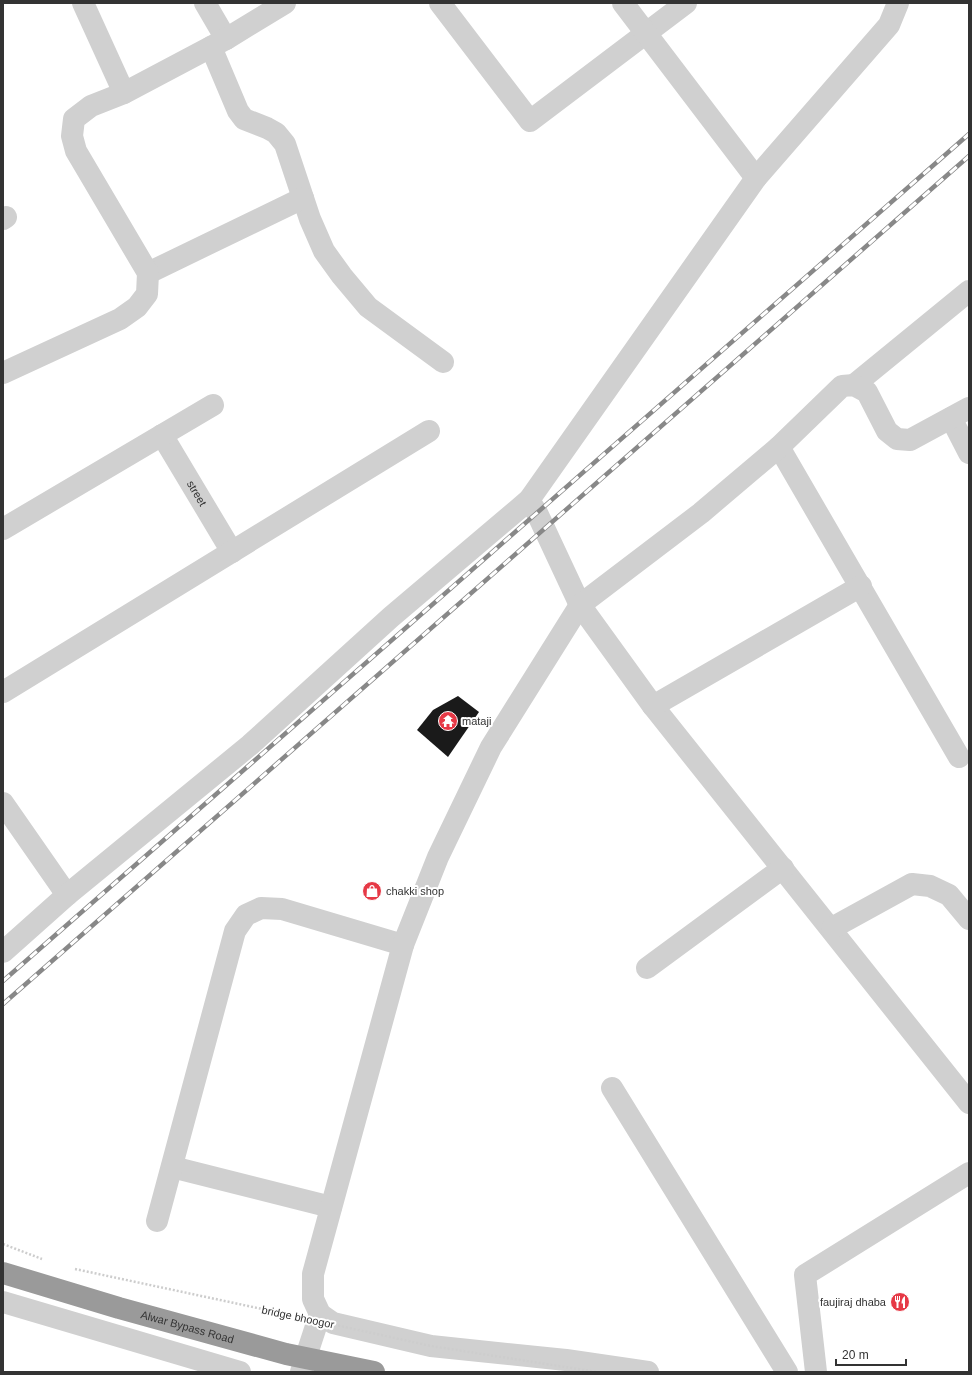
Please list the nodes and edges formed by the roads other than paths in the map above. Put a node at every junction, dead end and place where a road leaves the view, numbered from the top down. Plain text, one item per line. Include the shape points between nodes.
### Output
1 (83, 3) edge
2 (205, 3) edge
3 (285, 3) edge
4 (440, 3) edge
5 (623, 3) edge
6 (686, 3) edge
7 (898, 3) edge
8 (645, 33) junction
9 (218, 43) junction
10 (124, 93) junction
11 (756, 178) junction
12 (303, 198) junction
13 (148, 273) junction
14 (969, 291) edge
15 (443, 362) dead end
16 (3, 373) edge
17 (854, 385) junction
18 (213, 405) dead end
19 (960, 413) edge
20 (429, 431) dead end
21 (162, 435) junction
22 (779, 447) junction
23 (969, 453) edge
24 (529, 500) junction
25 (5, 522) edge
26 (232, 552) junction
27 (861, 586) junction
28 (580, 605) junction
29 (3, 692) edge
30 (653, 706) junction
31 (959, 757) dead end
32 (3, 803) edge
33 (784, 868) junction
34 (67, 895) junction
35 (969, 919) edge
36 (832, 928) junction
37 (403, 944) junction
38 (3, 952) edge
39 (647, 968) dead end
40 (612, 1088) dead end
41 (969, 1103) edge
42 (172, 1167) junction
43 (969, 1174) edge
44 (331, 1208) junction
45 (157, 1221) dead end
46 (3, 1272) edge
47 (3, 1302) edge
48 (320, 1314) junction
49 (240, 1372) edge
50 (301, 1372) edge
51 (374, 1372) edge
52 (648, 1372) edge
53 (787, 1372) edge
54 (816, 1372) edge

1 - 10 street
2 - 9 street
3 - 9 street
4 - 8 street via 530,121
5 - 8 street
6 - 8 street
7 - 11 street via 889,25
8 - 11 street
9 - 10 street
9 - 12 street via 238,111 244,119 267,128 285,144
10 - 13 street via 91,106 74,119 72,136 76,151
11 - 24 street
12 - 13 street
12 - 15 street via 324,251 368,307
13 - 16 street via 147,294 137,308 120,319
14 - 17 street
17 - 19 street via 867,392 887,431 897,439 910,440
17 - 22 street via 842,386
18 - 21 street
19 - 23 street
20 - 26 street
21 - 25 street
21 - 26 street, street
22 - 27 street
22 - 28 street via 701,512
24 - 28 street
24 - 34 street via 391,617 250,745
26 - 29 street
27 - 30 street
27 - 31 street
28 - 30 street
28 - 37 street via 491,747 438,857
30 - 33 street
32 - 34 street
33 - 36 street
33 - 39 street
34 - 38 street
35 - 36 street via 949,895 930,886 912,884
36 - 41 street
37 - 42 street via 282,909 261,908 246,915 236,931
37 - 44 street
40 - 53 street
42 - 44 street
42 - 45 street
43 - 54 street via 805,1275
44 - 48 street via 313,1274 313,1299
46 - 51 highway, Alwar Bypass Road, bridge via 120,1308 286,1354
47 - 49 street
48 - 50 street
48 - 52 street via 333,1323 431,1346 566,1360

